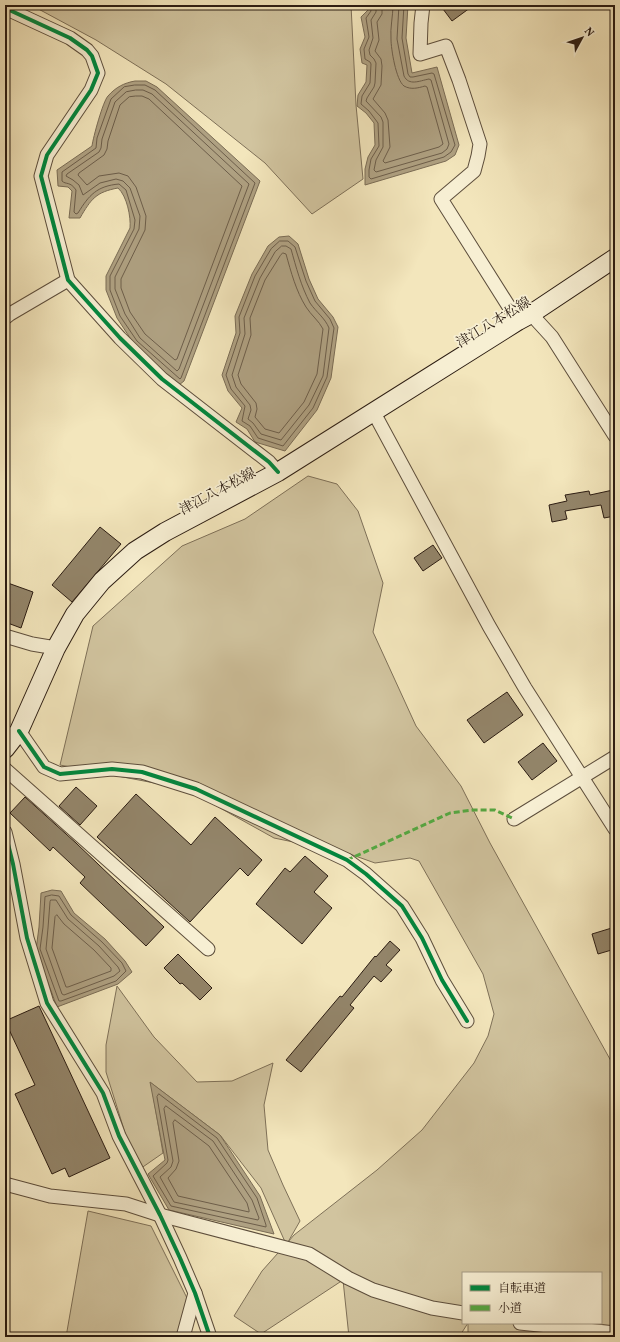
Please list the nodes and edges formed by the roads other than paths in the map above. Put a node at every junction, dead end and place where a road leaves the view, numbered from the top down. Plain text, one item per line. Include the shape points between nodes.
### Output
1 (423, 5) edge
2 (5, 8) edge
3 (615, 258) edge
4 (68, 280) junction
5 (7, 313) edge
6 (524, 317) junction
7 (373, 411) junction
8 (615, 436) edge
9 (278, 472) junction
10 (5, 636) edge
11 (56, 648) junction
12 (19, 731) junction
13 (5, 749) edge
14 (615, 757) edge
15 (5, 769) edge
16 (581, 777) junction
17 (514, 819) dead end
18 (615, 829) edge
19 (5, 832) edge
20 (208, 949) dead end
21 (467, 1021) dead end
22 (5, 1184) edge
23 (160, 1215) junction
24 (195, 1293) junction
25 (462, 1313) edge
26 (530, 1324) edge
27 (615, 1333) edge
28 (183, 1337) edge
29 (210, 1337) edge

1 - 6 street via 420,54 446,46 480,144 474,171 441,199
2 - 4 street via 70,38 88,50 98,73 91,90 47,155 41,176
3 - 6 main road, 津江八本松線
4 - 5 street
4 - 9 street via 120,338 162,379 269,462
6 - 7 main road, 津江八本松線
6 - 8 street via 552,337
7 - 9 main road, 津江八本松線
7 - 16 street via 493,633
9 - 11 main road, 津江八本松線 via 165,532 135,551 102,581 75,614
10 - 11 street
11 - 12 main road, 津江八本松線
12 - 13 main road, 津江八本松線
12 - 21 street via 44,767 60,774 112,769 142,772 196,789 346,860 402,906
14 - 16 street
15 - 20 street
16 - 17 street
16 - 18 street
19 - 23 street via 27,938 47,1003 103,1093 119,1136
22 - 23 street via 50,1196 126,1204
23 - 24 street
23 - 25 street via 309,1254 373,1290 432,1308
24 - 28 street
24 - 29 street
26 - 27 street

